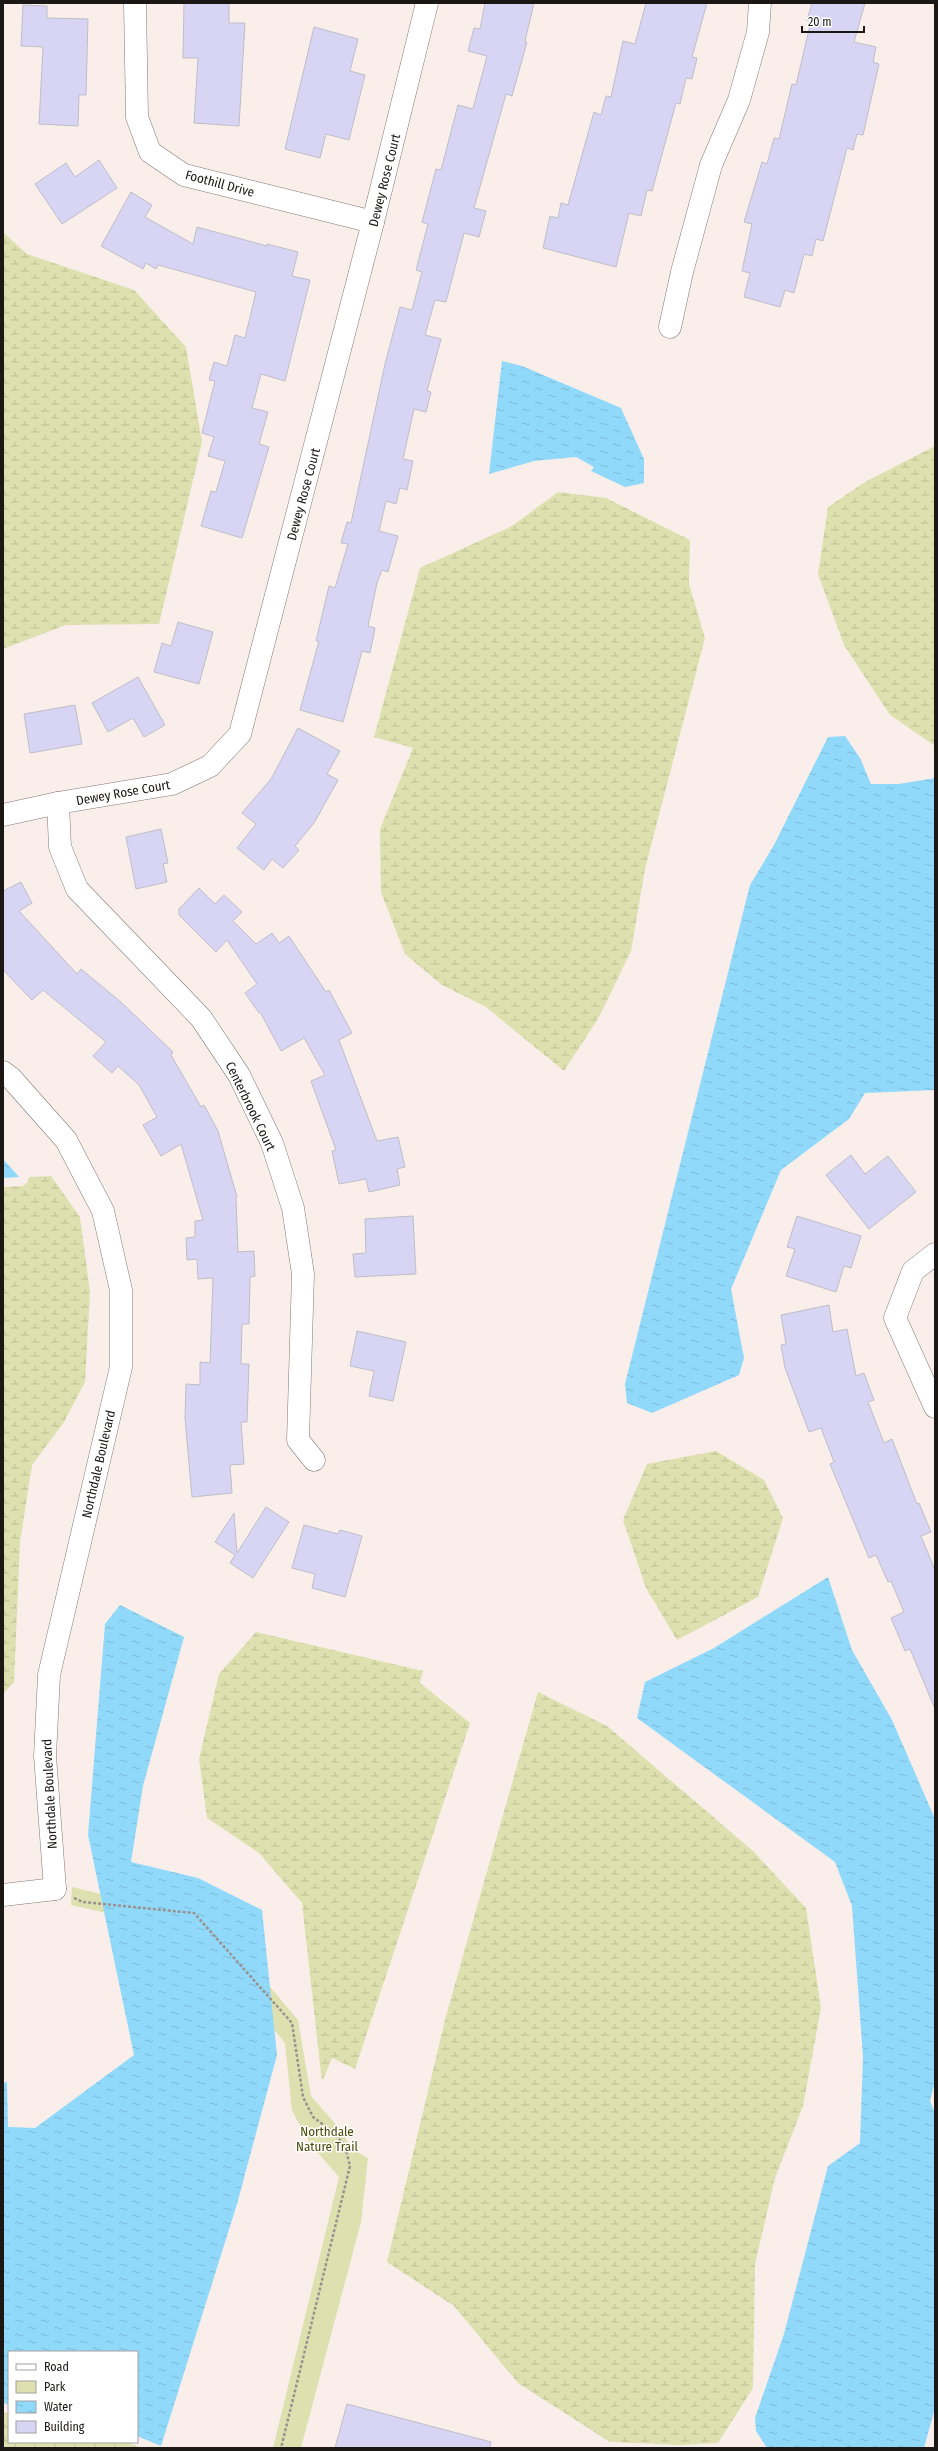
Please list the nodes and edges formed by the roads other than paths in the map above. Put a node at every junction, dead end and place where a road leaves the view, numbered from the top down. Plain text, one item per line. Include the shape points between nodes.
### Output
1 (135, 3) edge
2 (427, 3) edge
3 (760, 3) edge
4 (373, 222) junction
5 (670, 327) dead end
6 (58, 803) junction
7 (3, 815) edge
8 (3, 1072) edge
9 (935, 1254) edge
10 (935, 1407) edge
11 (314, 1460) dead end
12 (3, 1895) edge

1 - 4 street, Foothill Drive via 136,117 150,152 184,175
2 - 4 street, Dewey Rose Court
3 - 5 street via 758,32 739,100 711,165
4 - 6 street, Dewey Rose Court via 240,734 210,766 172,784
6 - 7 street, Dewey Rose Court
6 - 11 street, Centerbrook Court via 60,848 78,889 201,1018 239,1075 272,1143 292,1208 303,1274 298,1440
8 - 12 street, Northdale Boulevard via 66,1140 103,1211 121,1290 121,1367 50,1676 45,1756 55,1889
9 - 10 street via 913,1271 895,1318

